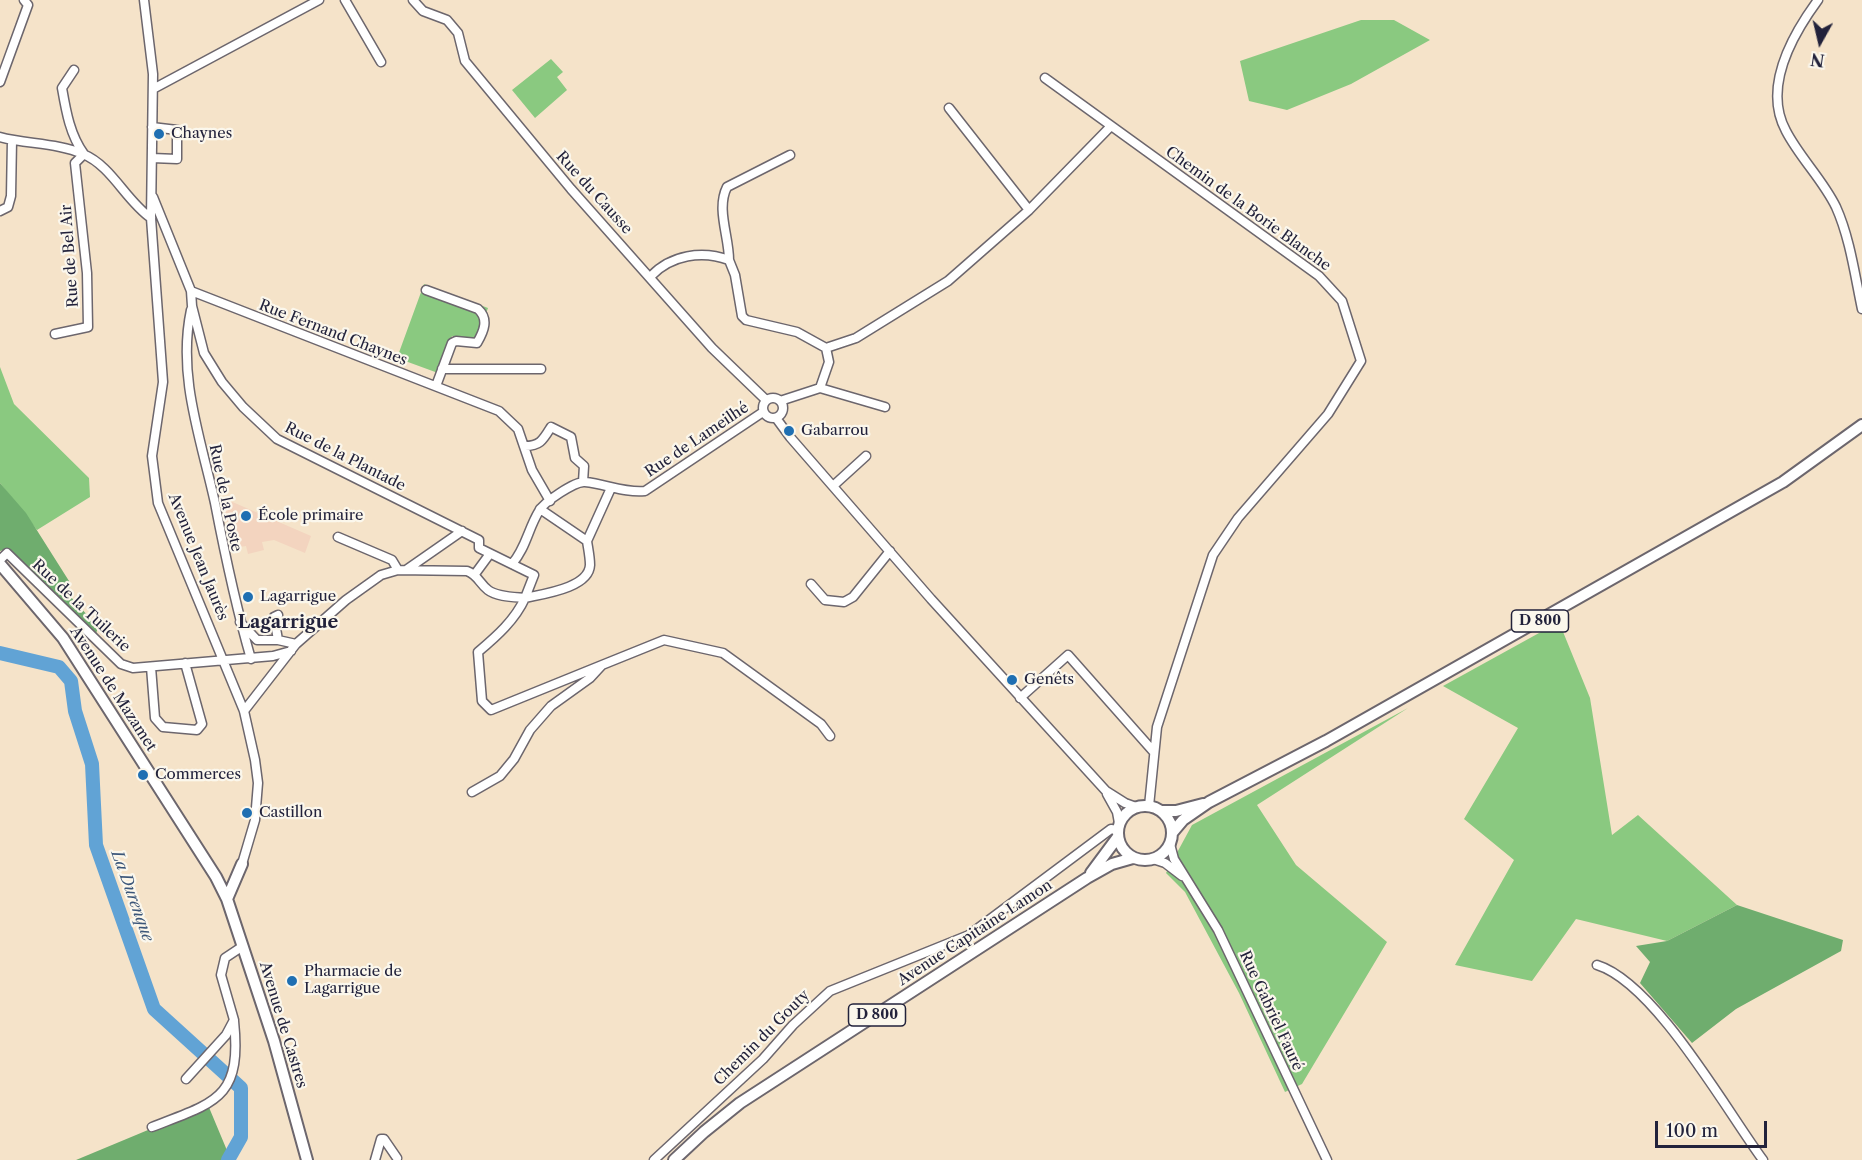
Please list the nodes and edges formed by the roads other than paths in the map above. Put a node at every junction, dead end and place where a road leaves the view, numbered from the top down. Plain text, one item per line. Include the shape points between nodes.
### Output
1 (144, 0) edge
2 (319, 0) edge
3 (345, 0) edge
4 (413, 0) edge
5 (1818, 0) edge
6 (29, 2) edge
7 (381, 62) dead end
8 (74, 70) dead end
9 (1045, 78) dead end
10 (0, 82) edge
11 (153, 88) junction
12 (949, 108) dead end
13 (1110, 126) junction
14 (152, 127) junction
15 (0, 137) edge
16 (12, 140) junction
17 (84, 154) junction
18 (790, 155) dead end
19 (152, 158) junction
20 (152, 194) junction
21 (1029, 210) junction
22 (0, 211) edge
23 (151, 218) junction
24 (729, 260) junction
25 (651, 276) junction
26 (426, 290) dead end
27 (191, 291) junction
28 (192, 306) junction
29 (1862, 309) edge
30 (55, 334) dead end
31 (826, 348) junction
32 (442, 369) junction
33 (541, 369) dead end
34 (436, 386) junction
35 (820, 388) junction
36 (766, 400) junction
37 (780, 402) junction
38 (885, 407) dead end
39 (763, 412) junction
40 (776, 418) junction
41 (1862, 425) edge
42 (525, 446) junction
43 (866, 456) dead end
44 (583, 482) junction
45 (833, 486) junction
46 (611, 488) junction
47 (550, 501) junction
48 (540, 508) junction
49 (462, 531) junction
50 (338, 537) dead end
51 (587, 541) junction
52 (890, 551) junction
53 (489, 555) junction
54 (0, 562) edge
55 (512, 564) junction
56 (402, 570) junction
57 (475, 574) junction
58 (812, 584) dead end
59 (525, 598) junction
60 (278, 615) dead end
61 (240, 622) junction
62 (278, 640) junction
63 (293, 647) junction
64 (251, 658) junction
65 (223, 660) junction
66 (185, 663) junction
67 (602, 665) junction
68 (151, 667) junction
69 (1020, 698) junction
70 (244, 711) junction
71 (830, 736) dead end
72 (1153, 751) junction
73 (1106, 791) junction
74 (472, 792) dead end
75 (1209, 802) junction
76 (1149, 806) junction
77 (1136, 807) junction
78 (1161, 811) junction
79 (1118, 830) junction
80 (1171, 839) junction
81 (1133, 858) junction
82 (1153, 860) junction
83 (242, 864) joint
84 (1087, 878) junction
85 (1185, 878) junction
86 (227, 899) junction
87 (243, 946) junction
88 (1597, 965) dead end
89 (234, 1020) junction
90 (186, 1079) dead end
91 (152, 1127) dead end
92 (397, 1158) dead end
93 (307, 1160) edge
94 (375, 1160) edge
95 (654, 1160) edge
96 (674, 1160) edge
97 (1327, 1160) edge
98 (1763, 1160) edge

1 - 11 street, Avenue Jean Jaurès
2 - 11 street
3 - 7 street
4 - 25 street, Rue du Causse via 423,11 447,20 458,33 465,61 476,76
5 - 29 street via 1788,49 1779,88 1780,116 1842,221
6 - 10 street
8 - 17 street via 62,88 66,112
9 - 13 street, Chemin de la Borie Blanche
11 - 14 street, Avenue Jean Jaurès
12 - 21 street
13 - 21 street
13 - 72 street, Chemin de la Borie Blanche via 1319,276 1342,301 1361,361 1328,414 1238,518 1213,555
14 - 19 street, Avenue Jean Jaurès
14 - 19 street via 177,130 177,159
15 - 16 street
16 - 17 street
16 - 22 street via 11,196 8,207
17 - 23 street
17 - 30 street, Rue de Bel Air via 75,163 88,327
18 - 24 street via 727,187 722,206
19 - 20 street, Avenue Jean Jaurès
20 - 23 street, Avenue Jean Jaurès
20 - 27 street
21 - 31 street via 948,281 856,338
23 - 65 street, Avenue Jean Jaurès via 163,382 152,456 158,503
24 - 25 street via 712,254 671,260
24 - 31 street via 746,320 797,332
25 - 36 street, Rue du Causse via 712,348
26 - 32 street via 478,309 485,323 477,343 452,344
27 - 28 street, Rue de la Plantade
27 - 34 street, Rue Fernand Chaynes
28 - 49 street, Rue de la Plantade via 204,353 222,382 277,439
28 - 61 street, Rue de la Poste via 188,381
31 - 35 street via 829,362
32 - 33 street
32 - 34 street
34 - 42 street, Rue Fernand Chaynes via 499,411 518,429
35 - 37 street
35 - 38 street
36 - 37 street
36 - 39 street
37 - 40 street via 782,411
39 - 40 street
39 - 46 street, Rue de Lameilhé via 645,491
40 - 45 street
41 - 75 main road, D 800 via 1812,463 1752,500 1316,747
42 - 44 street via 537,446 551,427 571,437 575,458 584,466
42 - 47 street, Rue Fernand Chaynes via 532,470
43 - 45 street
44 - 46 street, Rue de Lameilhé
44 - 47 street via 575,483
45 - 52 street
46 - 51 street
47 - 48 street
48 - 51 street
48 - 55 street via 523,552
49 - 53 street, Rue de la Plantade via 479,540 479,548
49 - 56 street
50 - 56 street via 392,560
51 - 59 street via 590,567 585,577 562,590
52 - 58 street via 853,597 844,602 825,600
52 - 69 street
53 - 55 street
53 - 57 street
54 - 68 street, Rue de la Tuilerie via 7,553 122,664
54 - 86 main road, Avenue de Mazamet via 63,638
55 - 59 street via 534,575
56 - 57 street
56 - 63 street via 381,575
57 - 59 street via 488,590
59 - 67 street via 503,630 478,652 482,701 491,710
60 - 62 street via 274,617
61 - 62 street via 257,640
61 - 64 street, Rue de la Poste
62 - 63 street
63 - 64 street, Rue de la Tuilerie via 273,656
63 - 70 street
64 - 65 street, Rue de la Tuilerie
65 - 66 street, Rue de la Tuilerie
65 - 70 street, Avenue Jean Jaurès
66 - 68 street, Rue de la Tuilerie
66 - 68 street via 202,723 197,730 163,728 155,718
67 - 71 street via 664,640 723,653 821,724
67 - 74 street via 544,714 500,776
69 - 72 street via 1068,655
69 - 73 street
70 - 83 street, Avenue Jean Jaurès via 258,783 255,820
72 - 76 street, Chemin de la Borie Blanche
73 - 77 street
73 - 79 street via 1117,812
75 - 78 main road, D 800
75 - 80 main road, D 800 via 1183,820
76 - 77 main road
76 - 78 main road
77 - 79 main road via 1123,816
78 - 80 main road via 1167,817
79 - 81 main road via 1126,854
79 - 84 main road, Avenue Capitaine Lamon / D 800
79 - 95 street, Chemin du Gouty via 1111,829 969,935 830,991
80 - 82 main road
80 - 85 street, Rue Gabriel Fauré via 1172,856
81 - 82 main road
81 - 84 main road, Avenue Capitaine Lamon / D 800
82 - 85 street, Rue Gabriel Fauré via 1165,863
83 - 86 main road, Avenue Jean Jaurès
84 - 96 main road, Avenue Capitaine Lamon / D 800 via 740,1103
85 - 97 street, Rue Gabriel Fauré via 1218,930
86 - 87 main road, Avenue de Castres
87 - 89 street via 225,958 221,975
87 - 93 main road, Avenue de Castres
88 - 98 street via 1627,982 1679,1040
89 - 90 street via 226,1035
89 - 91 street via 236,1042 228,1088 215,1101
92 - 94 street via 381,1139

